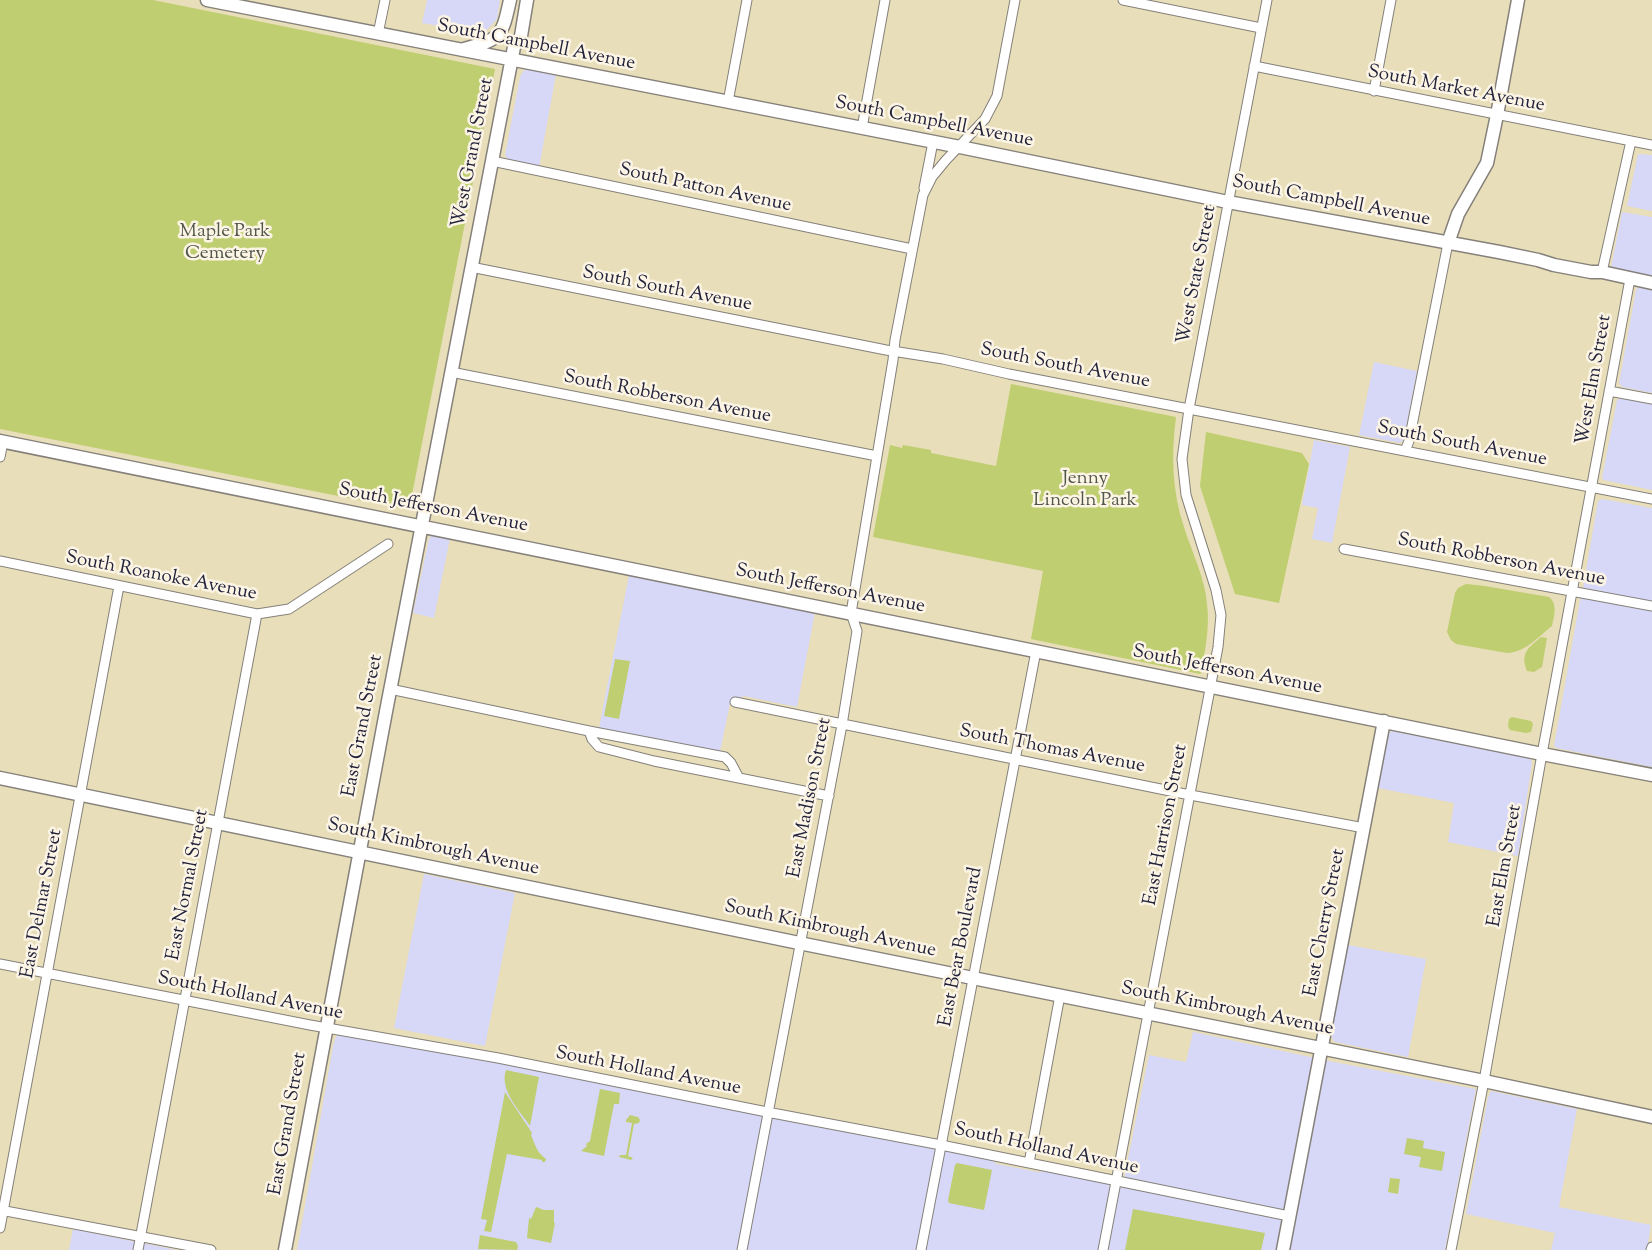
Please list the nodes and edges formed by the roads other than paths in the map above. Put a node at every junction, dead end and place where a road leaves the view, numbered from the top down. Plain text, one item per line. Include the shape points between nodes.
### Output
1 (207, 0) edge
2 (385, 0) edge
3 (510, 0) edge
4 (516, 0) edge
5 (527, 0) edge
6 (747, 0) edge
7 (885, 0) edge
8 (1015, 0) edge
9 (1123, 0) edge
10 (1267, 0) edge
11 (1391, 0) edge
12 (1518, 0) edge
13 (1261, 28) junction
14 (378, 34) junction
15 (460, 50) junction
16 (513, 53) junction
17 (1254, 66) junction
18 (1374, 91) junction
19 (728, 102) junction
20 (1497, 114) junction
21 (862, 128) junction
22 (1631, 141) junction
23 (932, 142) junction
24 (1652, 145) edge
25 (960, 147) junction
26 (492, 161) junction
27 (923, 195) junction
28 (1228, 202) junction
29 (1448, 243) junction
30 (912, 249) junction
31 (471, 267) junction
32 (1602, 272) junction
33 (1630, 278) junction
34 (1652, 283) edge
35 (895, 352) junction
36 (451, 372) junction
37 (1609, 391) junction
38 (1652, 399) edge
39 (1189, 408) junction
40 (1, 442) edge
41 (1405, 451) junction
42 (877, 456) junction
43 (0, 457) edge
44 (1592, 487) junction
45 (1652, 499) edge
46 (421, 526) junction
47 (388, 544) dead end
48 (1344, 549) dead end
49 (0, 561) edge
50 (119, 586) junction
51 (1572, 591) junction
52 (1652, 606) edge
53 (851, 613) junction
54 (257, 614) junction
55 (1036, 651) junction
56 (1211, 687) junction
57 (390, 689) junction
58 (735, 702) dead end
59 (1384, 721) junction
60 (842, 724) junction
61 (589, 731) junction
62 (1542, 754) junction
63 (1015, 759) junction
64 (1652, 775) edge
65 (0, 778) edge
66 (739, 778) junction
67 (1190, 795) junction
68 (80, 796) junction
69 (829, 796) junction
70 (217, 823) junction
71 (1364, 828) junction
72 (359, 851) junction
73 (799, 943) junction
74 (0, 964) edge
75 (47, 973) junction
76 (973, 978) junction
77 (1060, 995) junction
78 (184, 1001) junction
79 (1148, 1013) junction
80 (326, 1028) junction
81 (1321, 1048) junction
82 (1484, 1081) junction
83 (768, 1112) junction
84 (1652, 1117) edge
85 (941, 1144) junction
86 (1029, 1163) junction
87 (1116, 1181) junction
88 (2, 1210) edge
89 (1289, 1216) junction
90 (0, 1228) edge
91 (140, 1237) junction
92 (138, 1250) edge
93 (211, 1250) edge
94 (285, 1250) edge
95 (742, 1250) edge
96 (921, 1250) edge
97 (1103, 1250) edge
98 (1283, 1250) edge
99 (1451, 1250) edge

1 - 14 main road, South Campbell Avenue
2 - 14 street
3 - 15 main road via 505,25 498,36 487,43
4 - 16 main road, West Grand Street via 511,31
5 - 16 main road, West Grand Street via 521,36
6 - 19 street
7 - 21 street
8 - 25 street via 997,96 985,120
9 - 13 street
10 - 13 street, West State Street
11 - 18 street
12 - 20 main road
13 - 17 street, West State Street
14 - 15 main road, South Campbell Avenue
15 - 16 main road, South Campbell Avenue
16 - 19 main road, South Campbell Avenue
16 - 26 main road, West Grand Street
17 - 18 street, South Market Avenue
17 - 28 street, West State Street
18 - 20 street, South Market Avenue
19 - 21 main road, South Campbell Avenue
20 - 22 street, South Market Avenue
20 - 29 main road via 1487,163 1458,214
21 - 23 main road, South Campbell Avenue
22 - 24 street, South Market Avenue
22 - 32 street
23 - 25 main road, South Campbell Avenue
23 - 27 street, East Madison Street
25 - 27 street via 932,178
25 - 28 main road, South Campbell Avenue
26 - 30 street, South Patton Avenue
26 - 31 main road, West Grand Street
27 - 30 street, East Madison Street
28 - 29 main road, South Campbell Avenue
28 - 39 street, West State Street
29 - 32 main road, South Campbell Avenue
29 - 41 street
30 - 35 street, East Madison Street
31 - 35 street, South South Avenue
31 - 36 main road, East Grand Street
32 - 33 main road, South Campbell Avenue
33 - 34 main road, South Campbell Avenue
33 - 37 street, West Elm Street
35 - 39 street, South South Avenue
35 - 42 street, East Madison Street
36 - 42 street, South Robberson Avenue
36 - 46 main road, East Grand Street
37 - 38 street
37 - 44 street, West Elm Street
39 - 41 street, South South Avenue
39 - 56 street, East Harrison Street via 1182,458 1186,495 1221,616
40 - 43 street
40 - 46 main road, South Jefferson Avenue
41 - 44 street, South South Avenue
42 - 53 street, East Madison Street
44 - 45 street, South South Avenue
44 - 51 street, East Elm Street
46 - 53 main road, South Jefferson Avenue
46 - 57 main road, East Grand Street
47 - 54 street, South Roanoke Avenue via 289,609
48 - 51 street, South Robberson Avenue
49 - 50 street, South Roanoke Avenue
50 - 54 street, South Roanoke Avenue
50 - 68 street, East Delmar Street
51 - 52 street, South Robberson Avenue
51 - 62 street, East Elm Street
53 - 55 main road, South Jefferson Avenue
53 - 60 street, East Madison Street via 857,631
54 - 70 street, East Normal Street
55 - 56 main road, South Jefferson Avenue
55 - 63 street, East Bear Boulevard
56 - 59 main road, South Jefferson Avenue
56 - 67 street, East Harrison Street
57 - 61 street
57 - 72 main road, East Grand Street
58 - 60 street, South Thomas Avenue
59 - 62 main road, South Jefferson Avenue
59 - 71 main road, East Cherry Street
60 - 63 street, South Thomas Avenue
60 - 69 street, East Madison Street
61 - 66 street via 598,747
61 - 66 street via 725,757
62 - 64 main road, South Jefferson Avenue
62 - 82 street, East Elm Street
63 - 67 street, South Thomas Avenue
63 - 76 street, East Bear Boulevard
65 - 68 main road, South Kimbrough Avenue
66 - 69 street
67 - 71 street, South Thomas Avenue
67 - 79 street, East Harrison Street
68 - 70 main road, South Kimbrough Avenue
68 - 75 street, East Delmar Street
69 - 73 street, East Madison Street
70 - 72 main road, South Kimbrough Avenue
70 - 78 street, East Normal Street
71 - 81 main road, East Cherry Street
72 - 73 main road, South Kimbrough Avenue
72 - 80 main road, East Grand Street
73 - 76 main road, South Kimbrough Avenue
73 - 83 street, East Madison Street
74 - 75 street, South Holland Avenue
75 - 78 street, South Holland Avenue
75 - 88 street, East Delmar Street
76 - 77 main road, South Kimbrough Avenue
76 - 85 street, East Bear Boulevard
77 - 79 main road, South Kimbrough Avenue
77 - 86 street
78 - 80 street, South Holland Avenue
78 - 91 street, East Normal Street
79 - 81 main road, South Kimbrough Avenue
79 - 87 street, East Harrison Street
80 - 83 street, South Holland Avenue via 498,1058
80 - 94 main road, East Grand Street
81 - 82 main road, South Kimbrough Avenue
81 - 89 main road, East Cherry Street
82 - 84 main road, South Kimbrough Avenue
82 - 99 street, East Elm Street
83 - 85 street, South Holland Avenue
83 - 95 street, East Madison Street
85 - 86 street, South Holland Avenue
85 - 96 street, East Bear Boulevard
86 - 87 street, South Holland Avenue
87 - 89 street, South Holland Avenue
87 - 97 street, East Harrison Street
88 - 90 street, East Delmar Street
88 - 91 street
89 - 98 main road, East Cherry Street
91 - 92 street, East Normal Street
91 - 93 street

